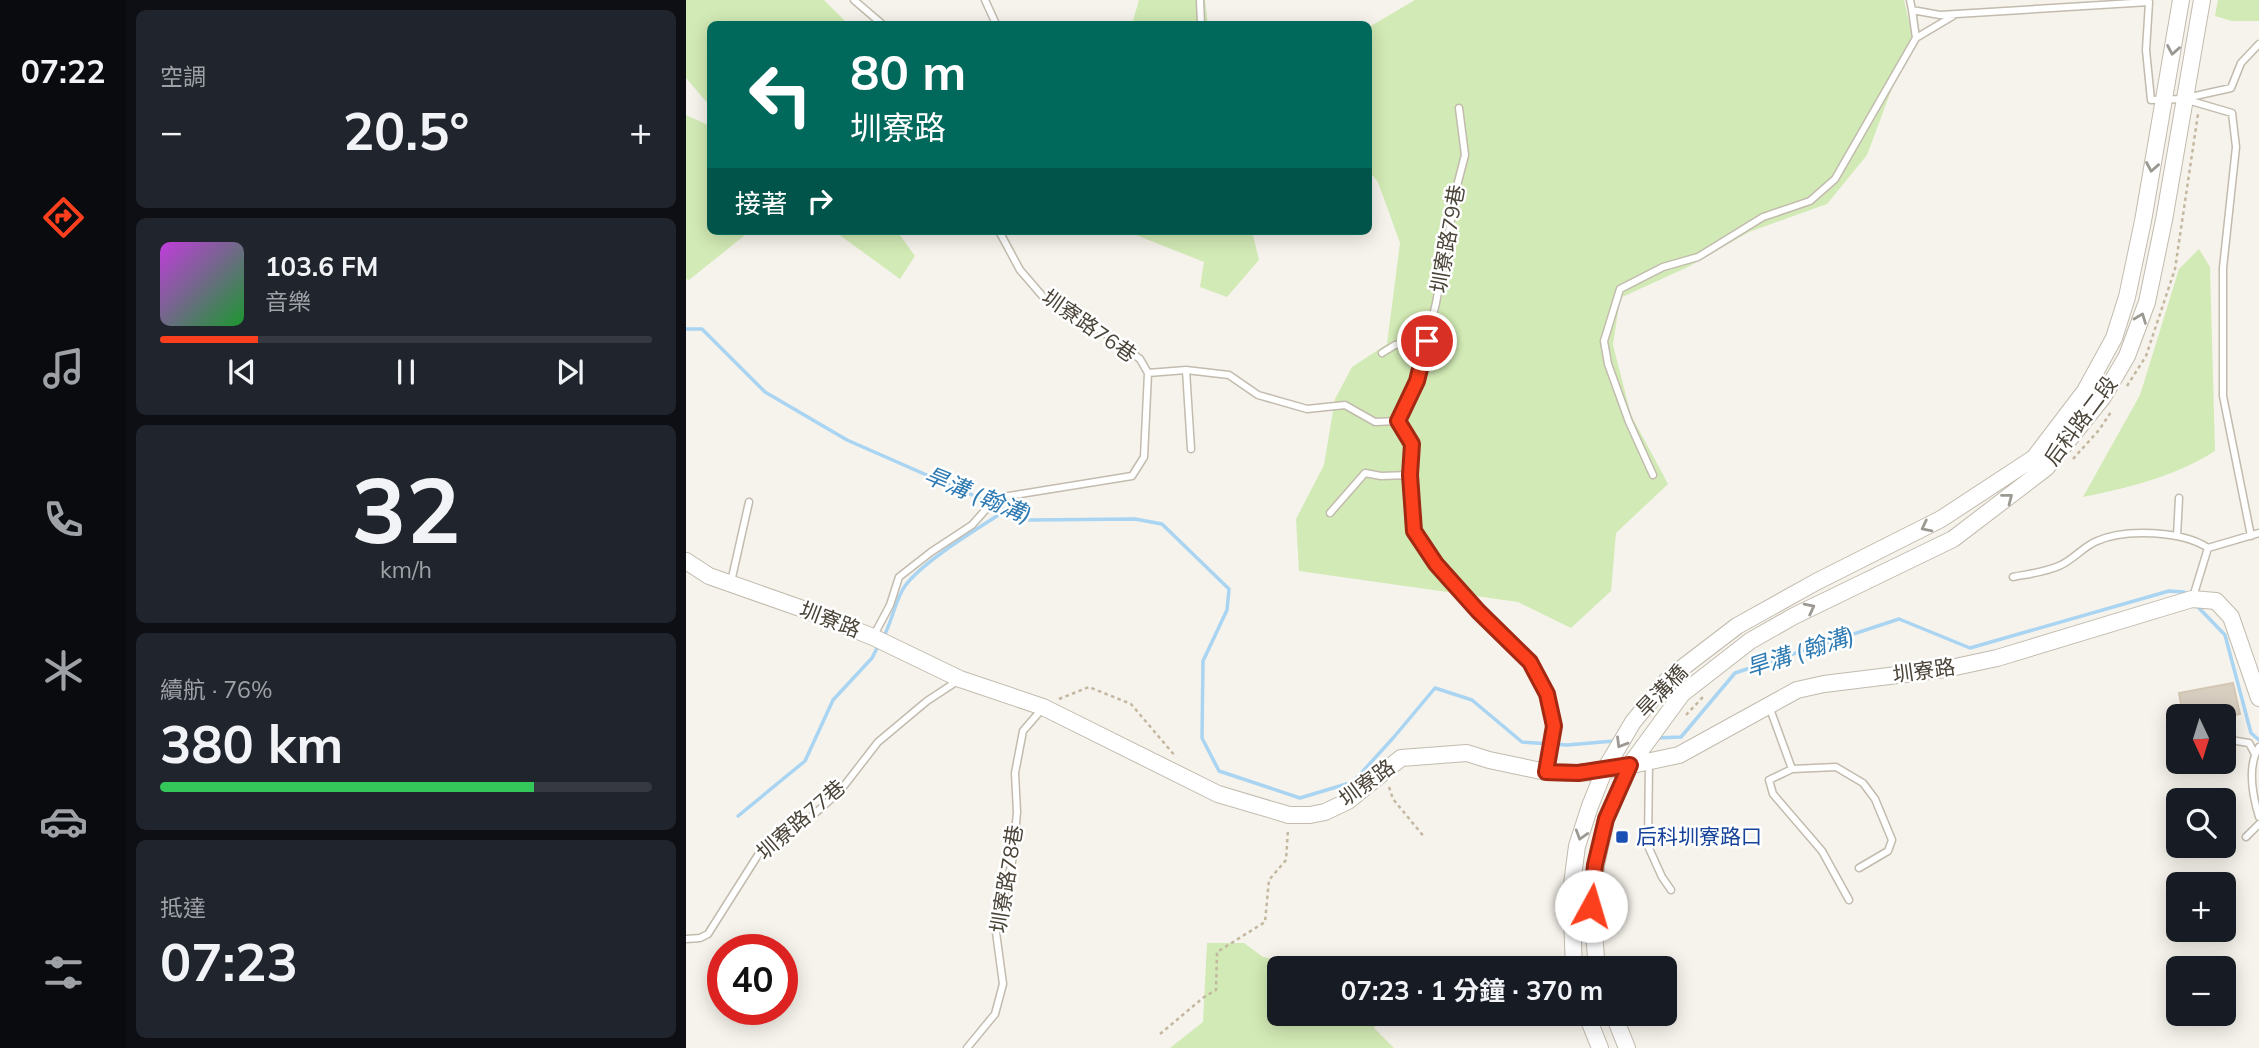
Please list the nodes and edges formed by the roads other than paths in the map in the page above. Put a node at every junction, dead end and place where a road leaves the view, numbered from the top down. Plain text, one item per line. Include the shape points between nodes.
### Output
1 (854, 0) edge
2 (985, 0) edge
3 (1200, 0) edge
4 (1910, 0) edge
5 (2181, 0) edge
6 (2202, 0) edge
7 (1912, 10) junction
8 (1956, 13) junction
9 (878, 21) edge
10 (995, 21) edge
11 (1201, 21) edge
12 (1916, 38) junction
13 (2259, 44) edge
14 (2184, 99) junction
15 (2164, 100) junction
16 (1459, 108) dead end
17 (1001, 235) edge
18 (1427, 341) junction
19 (1382, 353) dead end
20 (1186, 370) junction
21 (1148, 373) junction
22 (1398, 421) junction
23 (1191, 449) dead end
24 (1410, 475) junction
25 (1653, 475) dead end
26 (2179, 498) dead end
27 (749, 502) dead end
28 (1329, 513) dead end
29 (2259, 533) edge
30 (2177, 536) junction
31 (2251, 536) junction
32 (2208, 548) junction
33 (686, 561) edge
34 (2013, 577) dead end
35 (730, 585) junction
36 (2192, 599) junction
37 (1737, 626) joint
38 (873, 637) junction
39 (1750, 641) joint
40 (960, 679) junction
41 (2259, 698) edge
42 (1769, 704) junction
43 (1044, 707) junction
44 (2236, 741) edge
45 (2257, 750) edge
46 (1649, 761) junction
47 (1630, 765) junction
48 (1791, 769) junction
49 (1604, 771) junction
50 (1546, 772) junction
51 (2259, 817) edge
52 (2259, 824) edge
53 (2246, 836) dead end
54 (1859, 868) dead end
55 (1671, 890) dead end
56 (1849, 900) dead end
57 (686, 939) edge
58 (1573, 956) edge
59 (1597, 956) edge
60 (1591, 1026) edge
61 (1618, 1026) edge
62 (967, 1048) edge
63 (1600, 1048) edge
64 (1627, 1048) edge

1 - 9 lane
2 - 10 lane
3 - 11 lane
4 - 7 lane
5 -> 15 street, 后科路二段
6 - 14 street, 后科路二段
7 - 8 lane
7 - 12 lane
8 - 12 lane
8 - 15 lane via 2149,2 2146,50 2151,100
12 - 25 lane via 1835,179 1810,201 1763,217 1698,257 1663,267 1620,289 1604,341 1608,364
13 - 14 lane via 2241,63 2231,88
14 - 15 lane
14 - 31 lane via 2232,113 2236,147 2223,268 2223,396
39 -> 14 street, 后科路二段 via 1954,539 2046,468 2071,438 2127,356 2147,302
15 -> 37 street, 后科路二段 via 2127,297 2114,338 2085,391 2034,458 1941,519
16 - 18 lane, 圳寮路79巷 via 1465,155
17 - 21 lane, 圳寮路76巷 via 1020,270 1045,299 1107,335 1140,359
18 - 19 lane via 1395,345
18 - 22 lane, 圳寮路79巷 via 1417,381
20 - 21 lane
20 - 22 lane via 1229,375 1258,395 1307,409 1345,405 1375,422
20 - 23 lane
21 - 38 lane, 圳寮路76巷 via 1144,457 1132,476 996,498 972,525 898,577
22 - 24 lane via 1412,444
24 - 28 lane via 1365,474
24 - 50 lane via 1414,531 1436,564 1530,662 1547,694 1554,726
26 - 30 lane
27 - 35 lane
29 - 31 lane
30 - 32 lane
30 - 34 lane via 2118,534 2096,541 2060,566
31 - 32 lane
32 - 36 lane
33 - 35 street, 圳寮路
35 - 38 street, 圳寮路
36 - 41 street via 2216,601 2231,617
36 - 42 street, 圳寮路 via 1997,658 1824,684 1797,690
37 -> 49 street, 旱溝橋 via 1669,678 1633,722
38 - 40 street, 圳寮路
39 - 47 street, 旱溝橋 via 1682,694
40 - 43 street, 圳寮路
40 - 57 lane, 圳寮路77巷 via 878,742 830,800 789,835 771,842 708,934
42 - 46 street, 圳寮路 via 1679,755
42 - 48 lane
43 - 50 street, 圳寮路 via 1200,787 1289,815 1310,816 1348,802 1401,758 1467,753
43 - 62 lane, 圳寮路78巷 via 1023,731 1016,773 1013,857 996,932 1003,984 995,1014
44 - 45 lane
45 - 51 lane via 2252,794
46 - 47 street, 圳寮路
46 - 55 lane via 1648,846
47 - 49 street, 圳寮路
47 - 59 street via 1606,819 1595,865 1591,906
48 - 54 lane via 1836,767 1863,783 1875,799 1892,840 1888,851
48 - 56 lane via 1769,780 1773,794 1822,851
49 - 50 street, 圳寮路
49 -> 58 street via 1577,846 1571,892
52 - 53 lane
60 - 63 street
61 - 64 street

